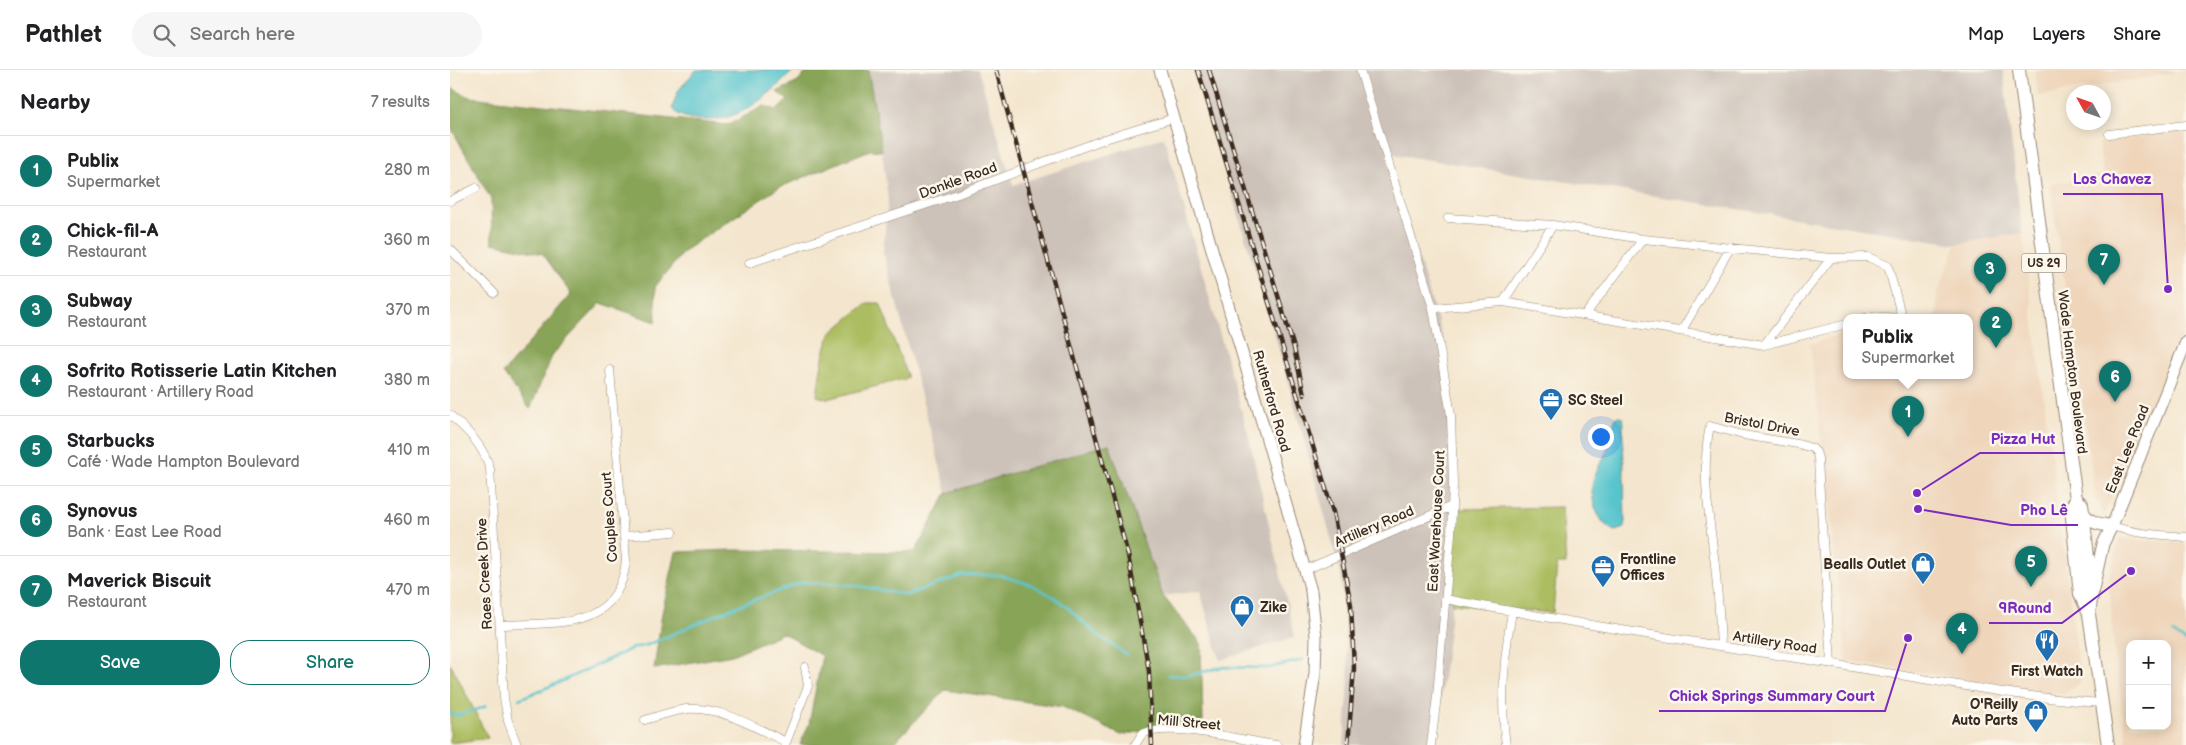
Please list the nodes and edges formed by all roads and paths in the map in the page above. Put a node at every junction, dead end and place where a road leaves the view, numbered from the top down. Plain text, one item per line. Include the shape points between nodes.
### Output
1 (1160, 70) edge
2 (1360, 70) edge
3 (2019, 70) edge
4 (1174, 118) junction
5 (2186, 125) edge
6 (2109, 134) dead end
7 (476, 188) dead end
8 (450, 201) edge
9 (1448, 218) dead end
10 (1553, 225) junction
11 (1643, 239) junction
12 (1731, 247) junction
13 (450, 249) edge
14 (1831, 258) junction
15 (749, 263) dead end
16 (494, 293) dead end
17 (1503, 302) junction
18 (1433, 308) junction
19 (1901, 314) edge
20 (1585, 315) junction
21 (1843, 325) edge
22 (1682, 330) junction
23 (2186, 342) edge
24 (1764, 345) junction
25 (610, 370) dead end
26 (450, 415) edge
27 (2076, 499) junction
28 (1452, 506) junction
29 (2083, 512) junction
30 (2112, 526) junction
31 (673, 532) dead end
32 (625, 536) junction
33 (2186, 537) edge
34 (2080, 541) junction
35 (1305, 570) junction
36 (2092, 593) junction
37 (1445, 599) junction
38 (1512, 612) junction
39 (2089, 614) junction
40 (500, 625) junction
41 (1721, 646) junction
42 (1831, 664) junction
43 (805, 667) dead end
44 (2102, 703) junction
45 (644, 720) dead end
46 (1222, 741) edge
47 (786, 743) edge
48 (517, 745) edge
49 (1135, 745) edge
50 (1277, 745) edge
51 (1304, 745) edge
52 (1431, 745) edge
53 (1506, 745) edge
54 (2108, 745) edge

1 - 4 street, Rutherford Road
2 - 18 street, East Warehouse Court
3 - 27 main road, Wade Hampton Boulevard / US 29
4 - 15 street, Donkle Road
4 - 35 street, Rutherford Road
5 - 6 street
7 - 8 street
9 - 10 street
10 - 11 street
10 - 17 street
11 - 12 street
11 - 20 street
12 - 14 street
12 - 22 street
13 - 16 street
14 - 19 street via 1868,257 1888,266
14 - 24 street
17 - 18 street
17 - 20 street
18 - 28 street, East Warehouse Court via 1451,415
20 - 22 street
21 - 24 street
22 - 24 street
23 - 30 street, East Lee Road
25 - 32 street, Couples Court
26 - 40 street, Raes Creek Drive via 477,440 490,469
27 - 29 main road, Wade Hampton Boulevard / US 29 via 2082,504
27 - 34 main road, Wade Hampton Boulevard / US 29 via 2071,508
28 - 35 street, Artillery Road
28 - 37 street, East Warehouse Court
29 - 30 main road via 2094,523
29 - 34 main road, Wade Hampton Boulevard / US 29
30 - 33 street via 2154,535
30 - 34 street via 2098,537
30 - 36 street, East Lee Road via 2103,544
31 - 32 street
32 - 40 street, Couples Court via 623,581 611,602 600,612 577,620
34 - 36 main road, Wade Hampton Boulevard / US 29
34 - 39 main road, Wade Hampton Boulevard / US 29 via 2080,594
35 - 51 street, Rutherford Road via 1314,618 1316,656 1314,692
36 - 39 main road, Wade Hampton Boulevard / US 29
37 - 38 street, Artillery Road
37 - 52 street, East Warehouse Court
38 - 41 street, Artillery Road
38 - 53 street via 1506,645 1503,699
39 - 44 main road, Wade Hampton Boulevard / US 29
40 - 48 street, Raes Creek Drive via 504,698
41 - 42 street, Artillery Road
41 - 42 street, Bristol Drive via 1707,493 1706,448 1710,426 1803,445 1816,452
42 - 44 street, Artillery Road via 2007,692
43 - 47 street via 808,686
44 - 54 main road, Wade Hampton Boulevard / US 29
45 - 47 street via 688,709 701,710 723,714
46 - 49 street, Mill Street via 1152,730 1142,734
46 - 50 street, Mill Street

